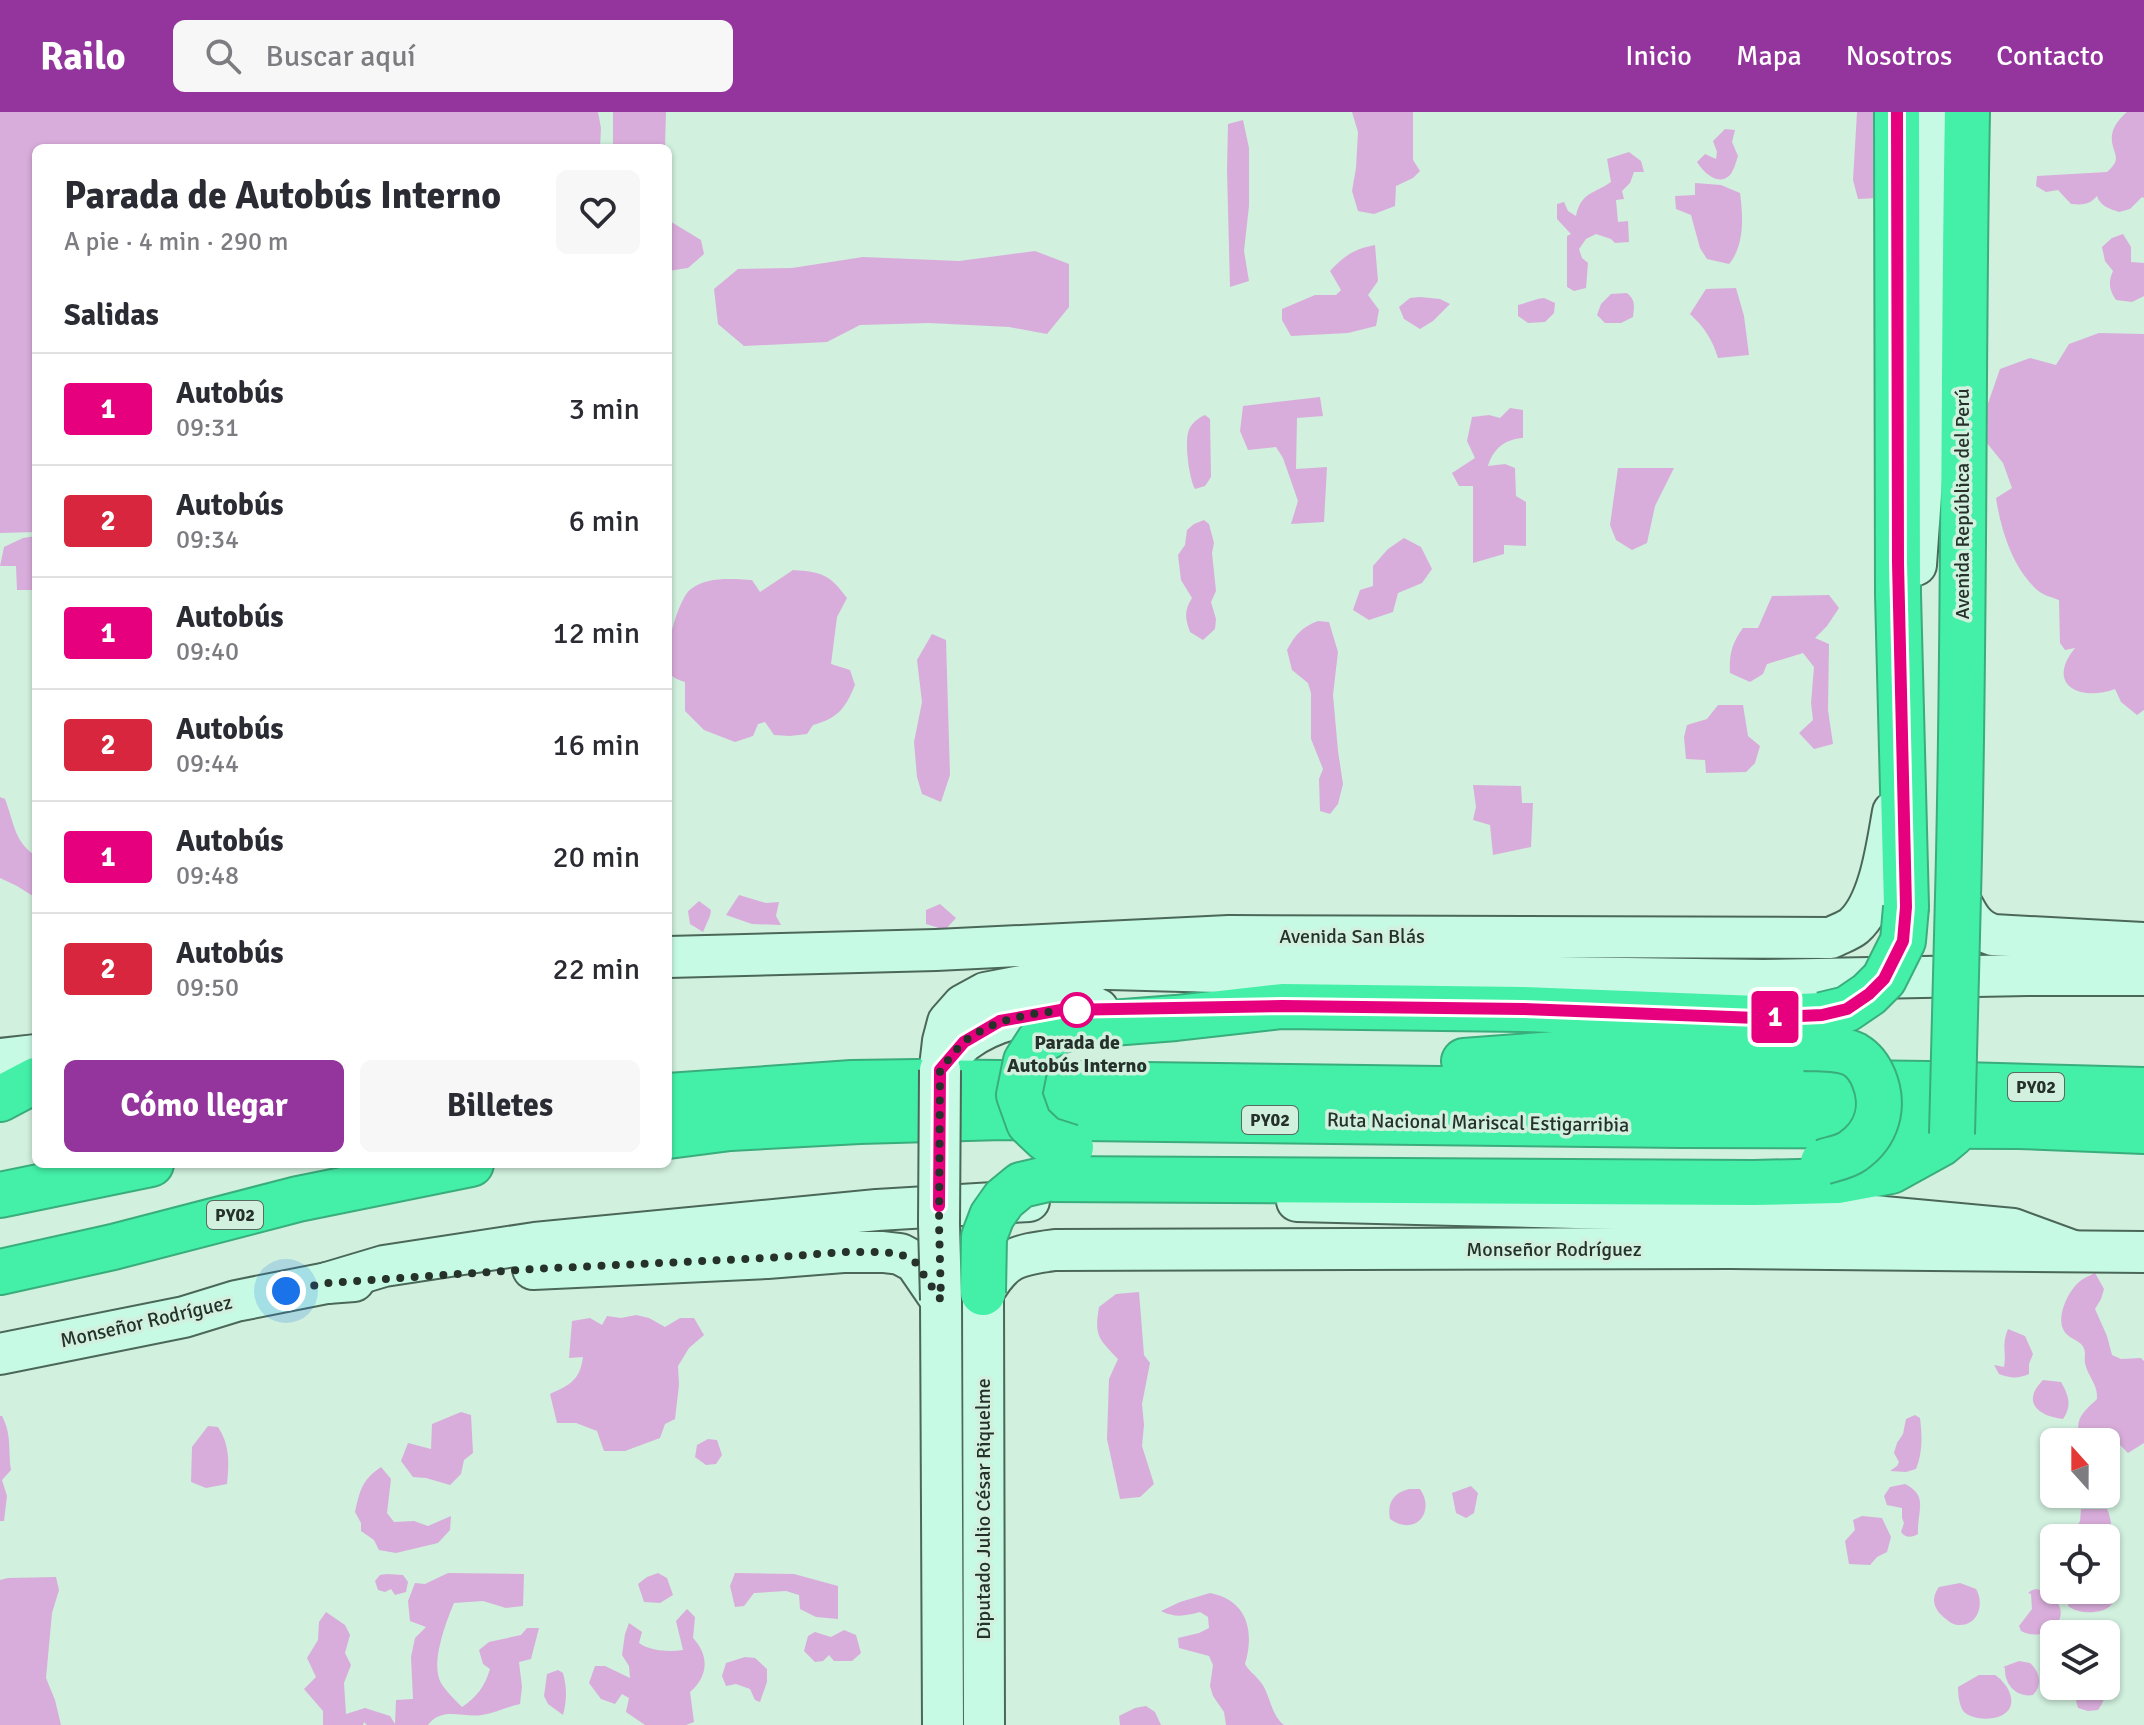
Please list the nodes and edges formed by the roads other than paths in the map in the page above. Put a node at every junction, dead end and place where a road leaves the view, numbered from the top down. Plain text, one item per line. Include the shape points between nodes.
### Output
1 (1897, 112) edge
2 (1933, 112) edge
3 (1967, 112) edge
4 (1930, 368) junction
5 (1903, 755) junction
6 (1959, 755) junction
7 (1958, 896) junction
8 (2144, 943) edge
9 (936, 950) junction
10 (672, 957) edge
11 (1109, 969) junction
12 (2144, 975) edge
13 (1282, 1006) junction
14 (1814, 1031) junction
15 (32, 1055) edge
16 (0, 1059) edge
17 (940, 1070) junction
18 (32, 1082) edge
19 (1275, 1086) junction
20 (2144, 1090) edge
21 (672, 1096) edge
22 (0, 1099) edge
23 (1682, 1125) junction
24 (2144, 1131) edge
25 (1952, 1134) junction
26 (672, 1135) edge
27 (1059, 1163) junction
28 (132, 1168) edge
29 (451, 1168) edge
30 (1640, 1182) junction
31 (0, 1195) edge
32 (1795, 1214) junction
33 (2073, 1251) junction
34 (2144, 1252) edge
35 (0, 1272) edge
36 (327, 1283) junction
37 (962, 1296) junction
38 (0, 1354) edge
39 (943, 1725) edge
40 (984, 1725) edge

1 - 5 highway
2 - 4 street
3 - 6 highway, Avenida República del Perú
4 - 5 street, Avenida San Blás
4 - 6 street
5 - 9 street, Avenida San Blás via 1882,871 1869,905 1853,927 1831,938 1229,936
5 - 14 highway, bridge via 1903,941 1884,979
6 - 7 highway, Avenida República del Perú
7 - 8 street via 1981,931 1993,935
7 - 25 highway, Avenida República del Perú, bridge
9 - 10 street, Avenida San Blás
9 - 11 street
11 - 12 street via 1763,980
11 - 17 street via 985,993 963,1005 948,1022
13 - 14 highway via 1757,1018
13 - 17 street via 1061,1010 1000,1021 964,1042
13 - 27 highway, bridge via 1086,1025 1039,1041 1026,1061 1019,1095 1029,1123
14 - 19 highway via 1386,1069
14 - 30 highway, bridge via 1869,1066 1880,1094 1870,1135 1851,1153 1823,1162
15 - 16 street
17 - 37 street, bridge via 939,1224
18 - 22 highway
19 - 20 highway, Ruta Nacional Mariscal Estigarribia / PY02 via 1440,1089 1791,1082
19 - 21 highway, Ruta Nacional Mariscal Estigarribia / PY02 via 918,1082
23 - 24 highway, Ruta Nacional Mariscal Estigarribia / PY02
23 - 26 highway, Ruta Nacional Mariscal Estigarribia / PY02 via 1003,1117 730,1128
23 - 27 highway via 1595,1143 1429,1155 1122,1153
25 - 30 highway via 1891,1171 1837,1181
25 - 32 highway via 1950,1149 1929,1177 1899,1193
27 - 30 highway
27 - 37 highway, bridge via 1004,1199 992,1216
28 - 31 highway
29 - 35 highway, PY02 via 298,1199
32 - 33 street via 2013,1229
32 - 36 street via 1099,1197 877,1210 535,1243 384,1266
33 - 34 street, Monseñor Rodríguez
33 - 37 street, Monseñor Rodríguez via 1055,1250 1012,1258
36 - 37 street, Monseñor Rodríguez via 883,1252 915,1262
36 - 38 street, Monseñor Rodríguez
37 - 39 street, Diputado Julio César Riquelme
37 - 40 street, Diputado Julio César Riquelme

